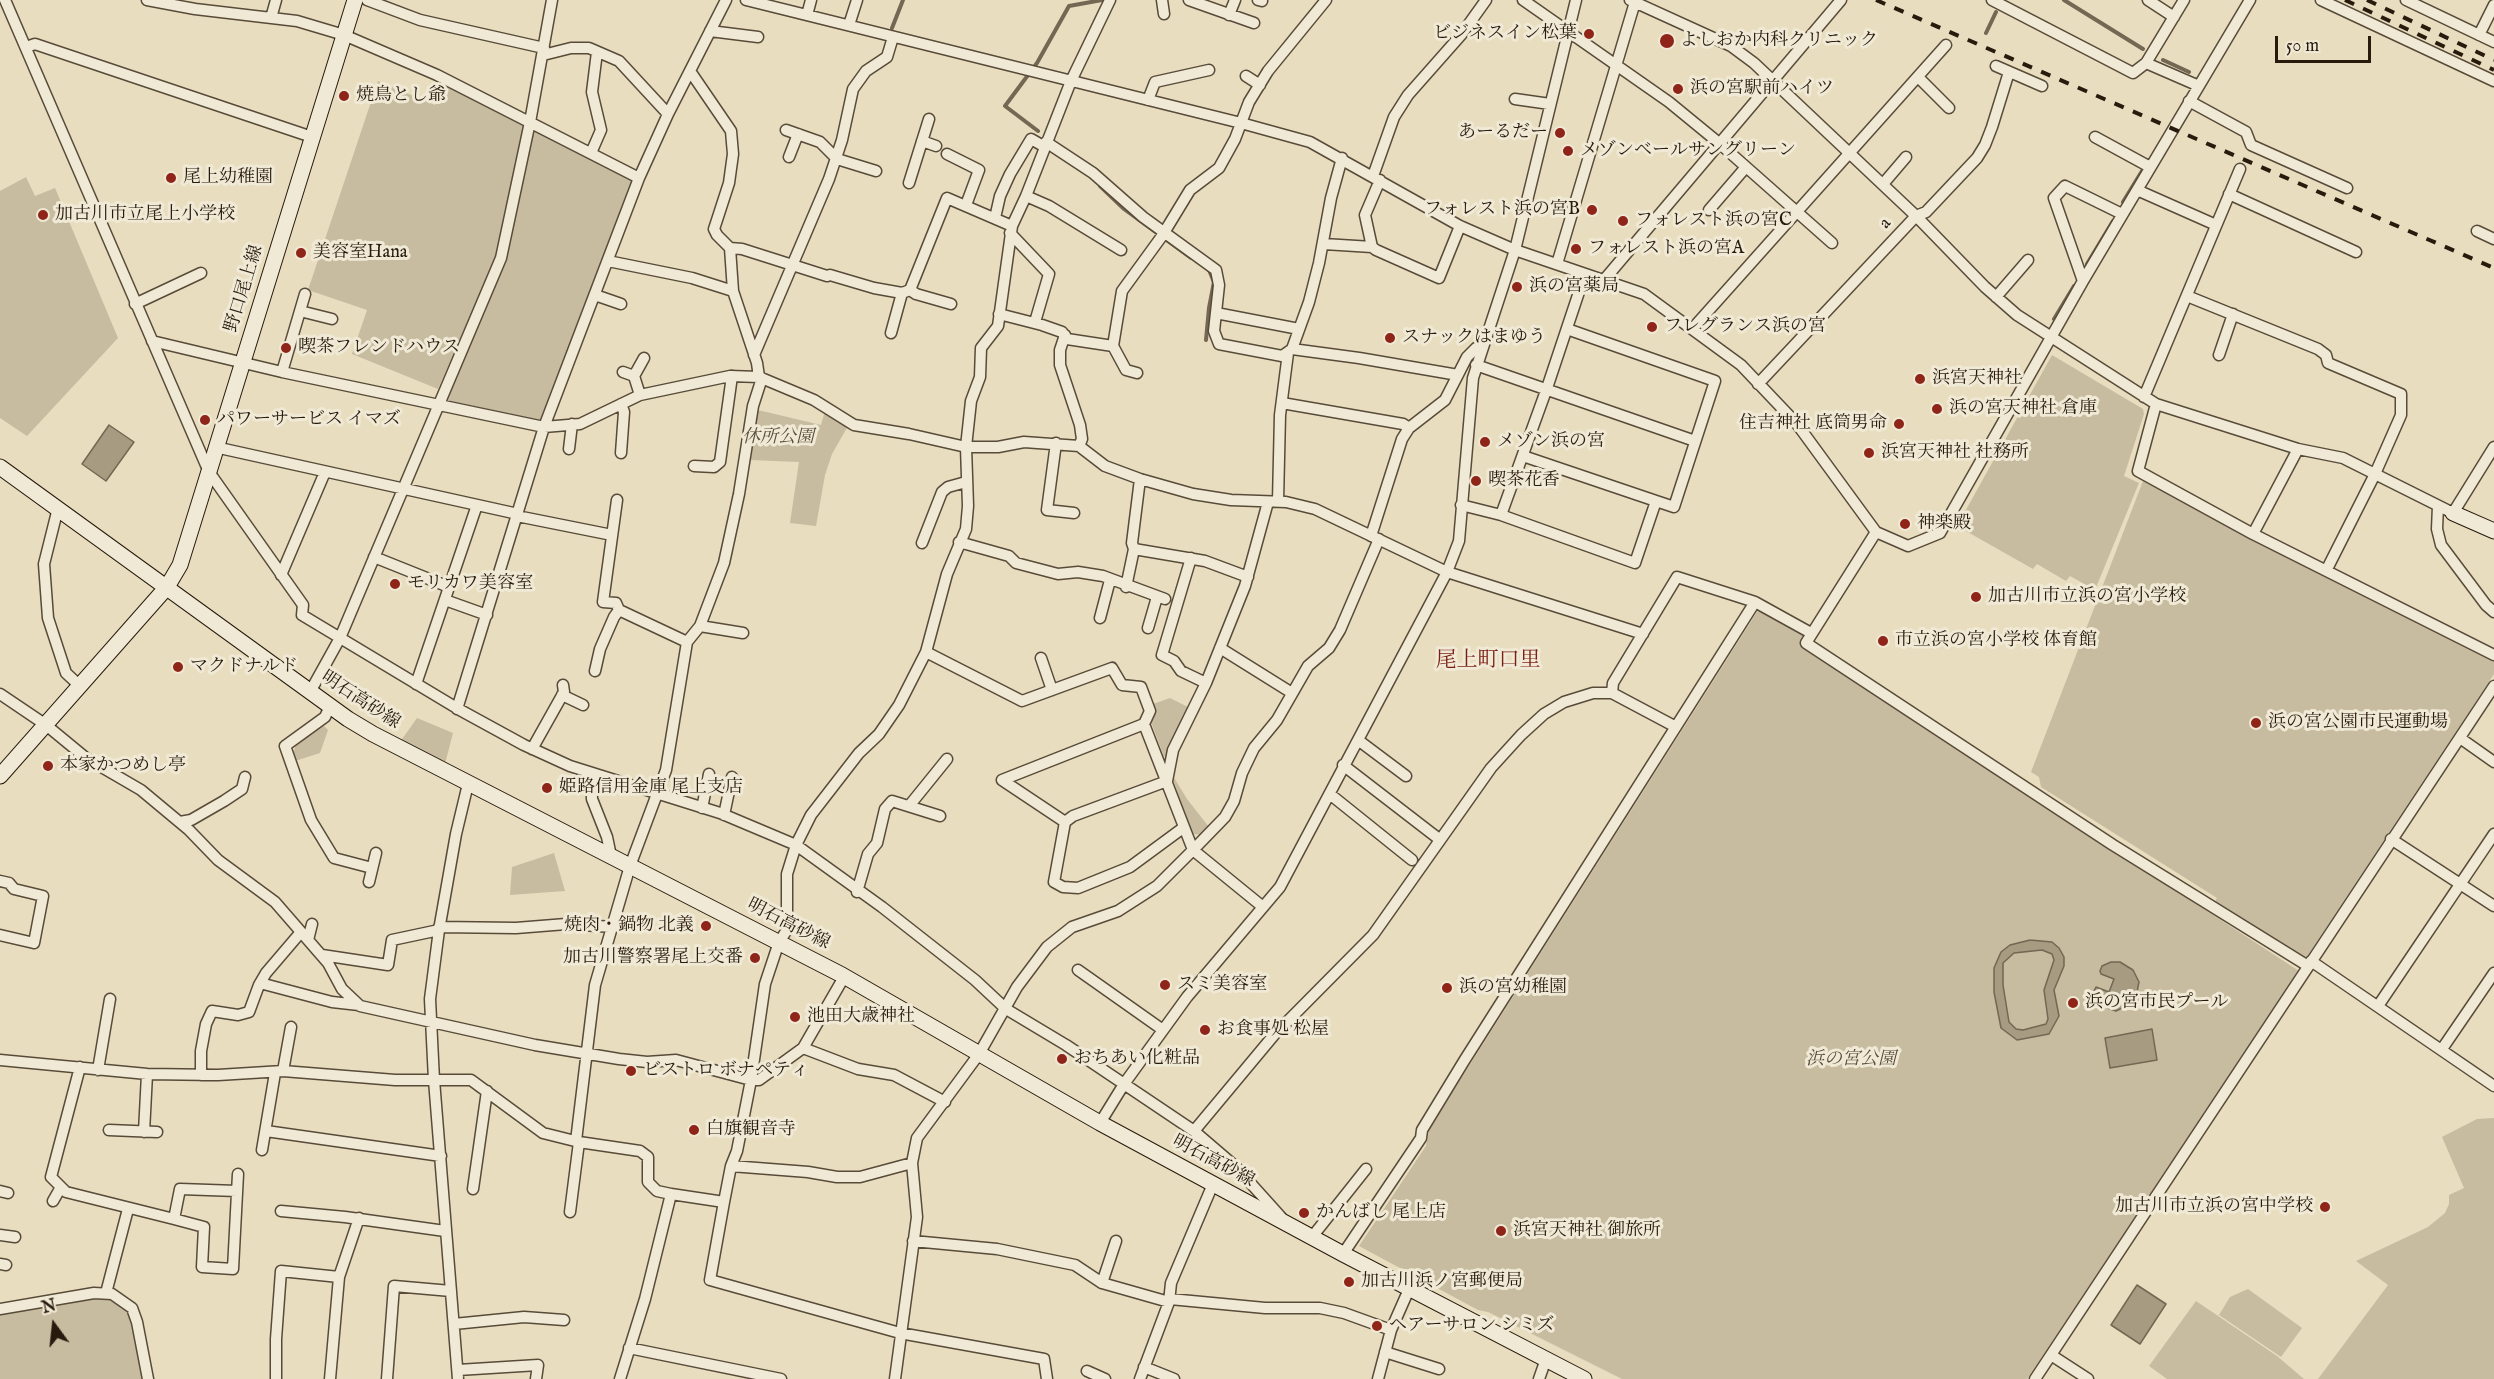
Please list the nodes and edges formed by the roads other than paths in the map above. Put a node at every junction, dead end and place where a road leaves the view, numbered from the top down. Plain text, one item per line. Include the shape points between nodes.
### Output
1 (5, 0) edge
2 (147, 0) edge
3 (276, 0) edge
4 (355, 0) edge
5 (367, 0) edge
6 (552, 0) edge
7 (726, 0) edge
8 (746, 0) edge
9 (811, 0) edge
10 (857, 0) edge
11 (1110, 0) edge
12 (1162, 0) edge
13 (1189, 0) edge
14 (1234, 0) edge
15 (1326, 0) edge
16 (1486, 0) edge
17 (1522, 0) edge
18 (1576, 0) edge
19 (1841, 0) edge
20 (1992, 0) edge
21 (2148, 0) edge
22 (2184, 0) edge
23 (2250, 0) edge
24 (2320, 0) edge
25 (2406, 0) edge
26 (1633, 1) edge
27 (195, 4) edge
28 (2494, 5) edge
29 (1164, 14) dead end
30 (807, 15) junction
31 (1229, 15) junction
32 (2174, 17) junction
33 (271, 18) junction
34 (1254, 23) dead end
35 (849, 25) junction
36 (710, 31) junction
37 (1567, 32) junction
38 (2480, 35) junction
39 (344, 36) junction
40 (758, 37) dead end
41 (893, 37) junction
42 (2494, 42) edge
43 (1946, 45) dead end
44 (26, 47) junction
45 (544, 51) junction
46 (597, 52) junction
47 (2149, 57) junction
48 (1617, 66) junction
49 (1996, 66) dead end
50 (1209, 70) dead end
51 (690, 71) junction
52 (2009, 72) junction
53 (1246, 76) dead end
54 (1918, 77) junction
55 (1071, 81) junction
56 (1773, 81) junction
57 (2494, 81) edge
58 (1260, 85) junction
59 (2042, 86) dead end
60 (2199, 86) junction
61 (1515, 99) dead end
62 (1148, 100) junction
63 (2189, 101) junction
64 (1550, 104) junction
65 (1949, 108) dead end
66 (668, 114) junction
67 (929, 119) dead end
68 (530, 122) junction
69 (1241, 123) junction
70 (786, 130) dead end
71 (798, 134) junction
72 (312, 137) junction
73 (2095, 137) dead end
74 (922, 141) junction
75 (1719, 143) junction
76 (1045, 144) junction
77 (936, 146) dead end
78 (591, 153) junction
79 (1850, 153) junction
80 (947, 154) dead end
81 (789, 157) dead end
82 (1906, 157) dead end
83 (1342, 158) junction
84 (837, 159) junction
85 (1746, 167) junction
86 (2150, 167) junction
87 (2240, 169) dead end
88 (876, 171) dead end
89 (639, 178) junction
90 (1377, 178) junction
91 (909, 183) dead end
92 (1882, 184) junction
93 (2347, 188) dead end
94 (2137, 190) junction
95 (2229, 194) junction
96 (1026, 196) junction
97 (966, 205) junction
98 (1709, 210) dead end
99 (1796, 210) junction
100 (2122, 214) junction
101 (1916, 216) junction
102 (995, 218) junction
103 (2216, 225) junction
104 (1460, 226) junction
105 (1011, 230) junction
106 (2477, 231) dead end
107 (1161, 236) junction
108 (2494, 239) edge
109 (1832, 243) dead end
110 (1324, 244) junction
111 (1372, 247) junction
112 (730, 248) junction
113 (1121, 250) dead end
114 (1515, 250) junction
115 (2356, 252) dead end
116 (2028, 260) dead end
117 (608, 261) junction
118 (1557, 264) junction
119 (791, 265) junction
120 (201, 273) dead end
121 (1585, 274) junction
122 (1604, 280) junction
123 (2083, 281) junction
124 (733, 291) junction
125 (906, 292) junction
126 (305, 294) dead end
127 (595, 295) junction
128 (2187, 296) junction
129 (1996, 297) junction
130 (135, 304) junction
131 (621, 304) dead end
132 (951, 304) dead end
133 (300, 311) junction
134 (1216, 313) junction
135 (999, 314) junction
136 (2233, 314) junction
137 (332, 319) dead end
138 (1035, 322) junction
139 (1693, 328) junction
140 (1299, 329) junction
141 (1567, 329) junction
142 (891, 333) dead end
143 (1065, 335) junction
144 (2052, 338) junction
145 (152, 341) junction
146 (1483, 345) junction
147 (1113, 346) junction
148 (1290, 351) junction
149 (754, 354) junction
150 (2219, 355) dead end
151 (644, 358) dead end
152 (242, 364) junction
153 (1476, 365) junction
154 (282, 372) junction
155 (623, 372) dead end
156 (1137, 373) dead end
157 (1458, 375) junction
158 (634, 376) junction
159 (732, 376) junction
160 (760, 377) junction
161 (1758, 384) junction
162 (1547, 388) junction
163 (640, 395) junction
164 (2144, 397) junction
165 (1282, 403) junction
166 (621, 404) junction
167 (2156, 404) junction
168 (438, 406) junction
169 (572, 424) junction
170 (544, 427) junction
171 (1409, 428) junction
172 (1695, 441) junction
173 (1056, 443) junction
174 (1079, 446) junction
175 (215, 447) junction
176 (966, 447) junction
177 (2494, 447) edge
178 (569, 449) dead end
179 (2298, 449) junction
180 (621, 453) dead end
181 (1523, 456) junction
182 (0, 466) edge
183 (694, 466) dead end
184 (209, 472) junction
185 (325, 472) junction
186 (2375, 474) junction
187 (1140, 479) junction
188 (966, 482) junction
189 (402, 489) junction
190 (617, 500) dead end
191 (1656, 501) junction
192 (1273, 502) junction
193 (477, 505) junction
194 (1461, 506) junction
195 (2438, 506) junction
196 (58, 508) junction
197 (1074, 513) dead end
198 (2453, 513) junction
199 (518, 515) junction
200 (1501, 515) junction
201 (2494, 531) edge
202 (1876, 532) junction
203 (612, 534) junction
204 (2253, 534) junction
205 (1375, 537) junction
206 (959, 542) junction
207 (922, 543) dead end
208 (1134, 549) junction
209 (374, 557) junction
210 (1191, 558) junction
211 (2327, 569) junction
212 (1447, 572) junction
213 (281, 575) junction
214 (1248, 577) junction
215 (1110, 580) junction
216 (167, 587) junction
217 (449, 587) junction
218 (1126, 587) junction
219 (444, 600) junction
220 (1755, 602) junction
221 (619, 610) junction
222 (2494, 612) edge
223 (487, 615) junction
224 (1100, 618) dead end
225 (700, 626) junction
226 (1148, 628) dead end
227 (743, 633) dead end
228 (1811, 633) junction
229 (1643, 634) junction
230 (339, 638) junction
231 (687, 642) junction
232 (1220, 648) junction
233 (926, 652) junction
234 (2494, 655) edge
235 (1041, 658) dead end
236 (595, 671) dead end
237 (1206, 683) junction
238 (416, 684) junction
239 (80, 686) junction
240 (2494, 686) edge
241 (1052, 690) junction
242 (310, 692) junction
243 (1292, 693) junction
244 (1612, 693) junction
245 (0, 694) edge
246 (583, 705) dead end
247 (330, 706) junction
248 (457, 709) junction
249 (1144, 724) junction
250 (46, 725) junction
251 (1676, 727) junction
252 (2460, 738) junction
253 (1358, 740) junction
254 (532, 749) junction
255 (946, 759) dead end
256 (2494, 762) edge
257 (928, 763) dead end
258 (1343, 765) junction
259 (937, 771) junction
260 (591, 772) junction
261 (709, 774) dead end
262 (0, 776) edge
263 (1406, 776) dead end
264 (245, 777) dead end
265 (732, 777) dead end
266 (1167, 781) junction
267 (468, 783) junction
268 (658, 795) junction
269 (1330, 795) junction
270 (909, 806) junction
271 (702, 808) junction
272 (724, 815) junction
273 (940, 816) dead end
274 (180, 822) junction
275 (1065, 822) junction
276 (1183, 828) junction
277 (2494, 834) edge
278 (1439, 839) junction
279 (2391, 839) junction
280 (796, 845) junction
281 (1193, 850) junction
282 (376, 853) dead end
283 (610, 856) junction
284 (1412, 860) dead end
285 (630, 866) junction
286 (372, 868) junction
287 (0, 881) edge
288 (369, 882) dead end
289 (2460, 884) junction
290 (857, 891) junction
291 (2494, 906) edge
292 (1263, 908) junction
293 (312, 924) dead end
294 (613, 927) junction
295 (439, 929) junction
296 (0, 935) edge
297 (305, 936) junction
298 (779, 942) junction
299 (322, 955) junction
300 (2309, 964) junction
301 (1078, 970) dead end
302 (2494, 974) edge
303 (844, 977) junction
304 (260, 983) junction
305 (110, 999) dead end
306 (360, 1006) junction
307 (2378, 1006) junction
308 (1006, 1009) junction
309 (431, 1020) junction
310 (291, 1027) dead end
311 (1163, 1030) junction
312 (803, 1048) junction
313 (2442, 1048) junction
314 (586, 1054) junction
315 (979, 1054) junction
316 (0, 1060) edge
317 (80, 1067) junction
318 (98, 1070) junction
319 (279, 1072) junction
320 (147, 1074) junction
321 (201, 1075) junction
322 (434, 1080) junction
323 (751, 1080) junction
324 (1124, 1084) junction
325 (2494, 1086) edge
326 (487, 1091) junction
327 (945, 1102) junction
328 (1100, 1123) junction
329 (110, 1130) dead end
330 (266, 1131) junction
331 (1194, 1131) junction
332 (144, 1132) junction
333 (157, 1132) dead end
334 (578, 1141) junction
335 (262, 1150) dead end
336 (441, 1156) junction
337 (912, 1163) junction
338 (731, 1166) junction
339 (1366, 1169) dead end
340 (238, 1174) dead end
341 (1212, 1184) junction
342 (60, 1187) junction
343 (473, 1189) dead end
344 (237, 1191) junction
345 (671, 1194) junction
346 (53, 1201) dead end
347 (724, 1202) junction
348 (128, 1209) junction
349 (281, 1211) dead end
350 (570, 1212) dead end
351 (358, 1218) junction
352 (174, 1219) junction
353 (1288, 1224) junction
354 (445, 1231) junction
355 (0, 1235) edge
356 (15, 1237) dead end
357 (1312, 1237) junction
358 (912, 1240) junction
359 (1116, 1241) dead end
360 (1343, 1254) junction
361 (339, 1276) junction
362 (1102, 1283) junction
363 (1410, 1287) junction
364 (451, 1291) junction
365 (106, 1293) junction
366 (1170, 1300) junction
367 (0, 1309) edge
368 (564, 1320) dead end
369 (458, 1323) junction
370 (1391, 1330) junction
371 (900, 1333) junction
372 (629, 1348) junction
373 (1386, 1352) junction
374 (2052, 1355) junction
375 (1546, 1359) junction
376 (1144, 1368) junction
377 (1439, 1369) dead end
378 (1087, 1371) dead end
379 (458, 1374) edge
380 (148, 1379) edge
381 (276, 1379) edge
382 (330, 1379) edge
383 (387, 1379) edge
384 (536, 1379) edge
385 (620, 1379) edge
386 (781, 1379) edge
387 (896, 1379) edge
388 (1047, 1379) edge
389 (1105, 1379) edge
390 (1140, 1379) edge
391 (1174, 1379) edge
392 (1378, 1379) edge
393 (1539, 1379) edge
394 (1584, 1379) edge
395 (2035, 1379) edge
396 (2088, 1379) edge

1 - 44 street
2 - 27 street
3 - 33 street
4 - 39 main road, 野口尾上線
5 - 45 street via 420,20
6 - 45 street
7 - 36 street
8 - 30 street
9 - 30 street
10 - 35 street
11 - 55 street
12 - 29 street
13 - 31 street
14 - 31 street
15 - 58 street
16 - 90 street via 1394,117
17 - 37 street
18 - 37 street
19 - 56 street
20 - 47 street via 2133,73
21 - 32 street
22 - 32 street
23 - 60 street
24 - 57 street
25 - 38 street
26 - 48 street
26 - 56 street via 1731,46
27 - 33 street
28 - 38 street
30 - 35 street
31 - 34 street
32 - 47 street
33 - 39 street via 297,21
35 - 41 street
36 - 40 street
36 - 51 street
37 - 48 street
37 - 64 street
38 - 42 street
39 - 68 street via 437,75
39 - 72 main road, 野口尾上線
41 - 55 street
41 - 84 street via 887,57 866,71 853,89
43 - 54 street
44 - 72 street via 35,44
44 - 130 street
45 - 46 street via 589,48
45 - 68 street
46 - 66 street via 619,61
46 - 78 street via 592,92 602,130
47 - 60 street
48 - 75 street
48 - 118 street
49 - 52 street
50 - 62 street via 1155,82
51 - 66 street
51 - 112 street via 731,131 729,183 714,229
52 - 59 street
52 - 101 street, a via 1977,158 1926,212
53 - 58 street
54 - 65 street
54 - 79 street
55 - 62 street
55 - 76 street
56 - 75 street
56 - 79 street
58 - 69 street
60 - 63 street
61 - 64 street
62 - 69 street
63 - 86 street
63 - 93 street via 2246,132 2251,145 2281,153
64 - 114 street
66 - 89 street
67 - 74 street
68 - 78 street
68 - 168 street via 501,258
69 - 83 street via 1310,142
69 - 107 street via 1219,168 1190,190
70 - 71 street
71 - 81 street
71 - 84 street via 820,142
72 - 152 main road, 野口尾上線
73 - 86 street
74 - 77 street
74 - 91 street
75 - 85 street
75 - 122 street
76 - 96 street
76 - 102 street via 1031,139 999,196
76 - 107 street via 1093,173
78 - 89 street
79 - 92 street
79 - 99 street
80 - 97 street via 980,170
82 - 92 street
83 - 90 street
83 - 110 street
84 - 88 street
84 - 119 street
85 - 98 street
85 - 99 street
86 - 94 street
87 - 95 street
89 - 117 street
90 - 104 street
90 - 111 street via 1365,215
92 - 101 street
94 - 100 street
94 - 103 street
95 - 103 street
95 - 115 street
96 - 105 street
96 - 113 street
97 - 102 street
97 - 125 street via 947,198
99 - 109 street
99 - 139 street
100 - 123 street
100 - 123 street via 2065,186 2054,198
101 - 129 street
101 - 161 street, a
102 - 105 street
103 - 128 street
104 - 111 street via 1439,278
104 - 114 street
105 - 135 street
105 - 138 street via 1049,274
106 - 108 street
107 - 134 street via 1216,270
107 - 147 street via 1122,291
110 - 111 street
110 - 140 street
112 - 119 street
112 - 124 street
114 - 118 street
114 - 146 street
116 - 129 street
117 - 124 street via 692,278
117 - 127 street
118 - 121 street
119 - 125 street via 874,288
119 - 149 street
120 - 130 street
121 - 122 street
121 - 141 street
122 - 139 street via 1644,294
123 - 144 street
124 - 149 street
125 - 132 street
125 - 142 street
126 - 133 street
127 - 131 street
127 - 170 street
128 - 136 street
128 - 164 street
129 - 144 street
130 - 145 street
133 - 137 street
133 - 154 street
134 - 140 street
134 - 148 street via 1214,331 1219,344 1282,356
135 - 138 street
135 - 176 street via 998,326 981,348 980,377 971,401
136 - 150 street
136 - 186 street via 2318,349 2326,355 2328,363 2401,394 2401,415
138 - 143 street
139 - 161 street via 1741,365
140 - 148 street
141 - 162 street
141 - 172 street via 1715,381
143 - 147 street via 1067,339
143 - 174 street via 1060,364 1082,433
144 - 164 street
144 - 202 street via 1940,533 1908,546
145 - 152 street
145 - 184 street
146 - 153 street
146 - 157 street via 1467,357
147 - 156 street via 1126,370
148 - 157 street
148 - 165 street
149 - 160 street
151 - 158 street
152 - 154 street
152 - 175 main road, 野口尾上線
153 - 162 street
153 - 194 street
154 - 168 street
155 - 158 street
157 - 171 street via 1445,400
158 - 163 street
159 - 160 street
159 - 163 street
159 - 183 street via 720,462 714,467
160 - 176 street via 814,400 854,425
160 - 225 street via 724,563
161 - 202 street via 1797,424
162 - 172 street
162 - 181 street
163 - 166 street
164 - 167 street
165 - 171 street
165 - 192 street
166 - 169 street via 580,424
166 - 180 street
167 - 179 street
167 - 204 street via 2138,471
168 - 170 street
168 - 189 street
169 - 170 street
169 - 178 street
170 - 199 street
171 - 205 street via 1391,468
172 - 191 street via 1674,507
173 - 174 street
173 - 176 street
173 - 197 street via 1047,510
174 - 187 street via 1105,466
175 - 184 main road, 野口尾上線
175 - 185 street
176 - 188 street
177 - 198 street
179 - 186 street via 2343,458
179 - 204 street
181 - 191 street
181 - 200 street
182 - 196 main road, 明石高砂線
184 - 213 street
184 - 216 main road, 野口尾上線 via 180,565
185 - 189 street
185 - 213 street
186 - 195 street
186 - 211 street
187 - 192 street via 1212,498
187 - 208 street
188 - 206 street via 966,529
188 - 207 street via 942,492
189 - 193 street
189 - 209 street
190 - 203 street
191 - 200 street via 1635,563
192 - 205 street via 1315,509
192 - 214 street
193 - 199 street
193 - 217 street
194 - 200 street
194 - 212 street via 1459,541
195 - 198 street
195 - 222 street via 2441,545
196 - 216 main road, 明石高砂線
196 - 239 street via 44,564 48,618 66,673
198 - 201 main road
199 - 203 street
199 - 223 street
202 - 228 street
203 - 221 street via 603,603 616,603
204 - 211 street
205 - 212 street
205 - 243 street via 1340,630 1329,648 1308,666
206 - 215 street via 1058,574 1078,572
206 - 233 street
208 - 210 street
208 - 218 street
209 - 217 street
209 - 230 street
210 - 214 street
210 - 237 street via 1162,655 1174,661 1181,671
211 - 234 street
212 - 229 street
212 - 253 street
213 - 230 street via 303,605 302,615
214 - 232 street
215 - 218 street
215 - 224 street
216 - 239 main road, 野口尾上線
216 - 242 main road, 明石高砂線
217 - 219 street
218 - 226 street via 1161,598
219 - 223 street
219 - 238 street
220 - 228 street
220 - 229 street via 1677,577
220 - 251 street
221 - 231 street
221 - 236 street via 600,649
223 - 248 street
225 - 227 street
225 - 231 street
228 - 300 street via 1806,643 2113,845
229 - 244 street via 1613,683
230 - 238 street
230 - 242 street
231 - 268 street via 666,771
232 - 237 street
232 - 243 street
233 - 241 street via 1022,701
233 - 280 street via 899,705 811,815
235 - 241 street
237 - 266 street via 1170,758
238 - 248 street
239 - 250 main road, 野口尾上線
240 - 252 street
241 - 249 street via 1112,668 1122,685 1141,687 1150,711
242 - 247 main road, 明石高砂線
243 - 281 street via 1277,720 1254,748 1225,817
244 - 251 street
244 - 278 street via 1578,697 1544,714 1500,757
245 - 250 street
246 - 254 street via 562,690
247 - 267 main road, 明石高砂線 via 382,739
247 - 286 street via 325,717 285,746 310,820 334,858
248 - 254 street
249 - 266 street
249 - 275 street via 1002,780
250 - 262 main road, 野口尾上線
250 - 274 street via 86,758 141,790
251 - 360 street via 1464,1061 1422,1130 1421,1138
252 - 256 street
252 - 279 street
253 - 258 street
253 - 263 street
254 - 260 street
255 - 259 street
257 - 259 street
258 - 269 street
258 - 278 street
259 - 270 street
260 - 268 street
260 - 283 street via 592,799
261 - 271 street
264 - 274 street via 242,789 191,820
265 - 272 street
266 - 275 street
266 - 276 street
267 - 283 main road, 明石高砂線
267 - 295 street
268 - 271 street
268 - 285 street
269 - 284 street
269 - 292 street via 1280,887
270 - 273 street
270 - 290 street via 892,801 885,809 877,843 868,854
271 - 272 street
272 - 280 street
274 - 297 street via 218,860 275,902
275 - 276 street via 1054,882 1078,888 1130,867
276 - 281 street
277 - 289 street
278 - 331 street via 1373,935 1274,1035
279 - 289 street
279 - 300 street
280 - 290 street
280 - 298 street via 787,874 787,930
281 - 292 street
281 - 308 street via 1157,886 1118,911 1064,932 1032,966
282 - 286 street
283 - 285 main road, 明石高砂線
285 - 294 street
285 - 298 main road, 明石高砂線
286 - 288 street
287 - 296 street via 43,896 34,943
289 - 291 street
289 - 307 street
290 - 308 street via 975,980
292 - 311 street
293 - 297 street
294 - 295 street via 566,924
294 - 314 street via 595,985
295 - 299 street via 392,940 388,965
295 - 309 street
297 - 299 street
297 - 304 street
298 - 303 main road, 明石高砂線
298 - 323 street via 765,984
299 - 306 street via 342,989
300 - 307 street
300 - 374 street
301 - 311 street
302 - 313 street
303 - 312 street
303 - 315 main road, 明石高砂線
304 - 306 street
304 - 321 street via 249,1012 238,1015 212,1011 201,1051
305 - 318 street
306 - 309 street
307 - 313 street
308 - 315 street
308 - 324 street
309 - 314 street via 485,1035
309 - 322 street
310 - 319 street
311 - 324 street
312 - 323 street via 759,1080
312 - 327 street via 858,1068 894,1075
313 - 325 street
314 - 323 street via 647,1062 676,1060
314 - 334 street
315 - 327 street
315 - 328 main road, 明石高砂線
316 - 317 street
317 - 318 street
317 - 342 street via 51,1177
318 - 320 street
319 - 321 street
319 - 322 street
319 - 330 street
320 - 321 street
320 - 332 street
322 - 326 street via 471,1080
322 - 336 street
323 - 338 street
324 - 328 street
324 - 331 street
326 - 334 street via 543,1133
326 - 343 street
327 - 337 street via 917,1138
328 - 341 main road, 明石高砂線
329 - 332 street
330 - 335 street
330 - 336 street
331 - 353 street via 1236,1167
332 - 333 street
334 - 345 street via 640,1151 648,1157 648,1182 657,1191
334 - 350 street
336 - 354 street
337 - 338 street via 860,1177
337 - 358 street via 917,1217
338 - 347 street
339 - 357 street
340 - 344 street
341 - 353 main road, 明石高砂線
341 - 366 street via 1171,1282
342 - 346 street
342 - 348 street
344 - 352 street via 180,1189
344 - 352 street via 233,1269 202,1267 204,1227
345 - 347 street
345 - 372 street
347 - 371 street via 710,1280
348 - 352 street
348 - 365 street
349 - 351 street
351 - 354 street
351 - 361 street
353 - 357 main road, 明石高砂線
354 - 364 street
355 - 356 street
357 - 360 main road, 明石高砂線
358 - 362 street via 997,1250 1075,1265
358 - 371 street
359 - 362 street
360 - 363 main road, 明石高砂線
361 - 381 street via 281,1270
361 - 382 street
362 - 366 street
363 - 370 street
363 - 375 main road, 明石高砂線
364 - 369 street
364 - 383 street via 394,1286
365 - 367 street
365 - 380 street via 132,1308
366 - 370 street via 1320,1308
366 - 376 street
368 - 369 street via 524,1317
369 - 379 street
370 - 373 street
371 - 387 street
371 - 388 street via 1044,1359
372 - 385 street
372 - 386 street
373 - 377 street
373 - 392 street
374 - 395 street
374 - 396 street
375 - 393 street
375 - 394 main road, 明石高砂線
376 - 390 street
376 - 391 street
378 - 389 street
379 - 384 street via 538,1365

